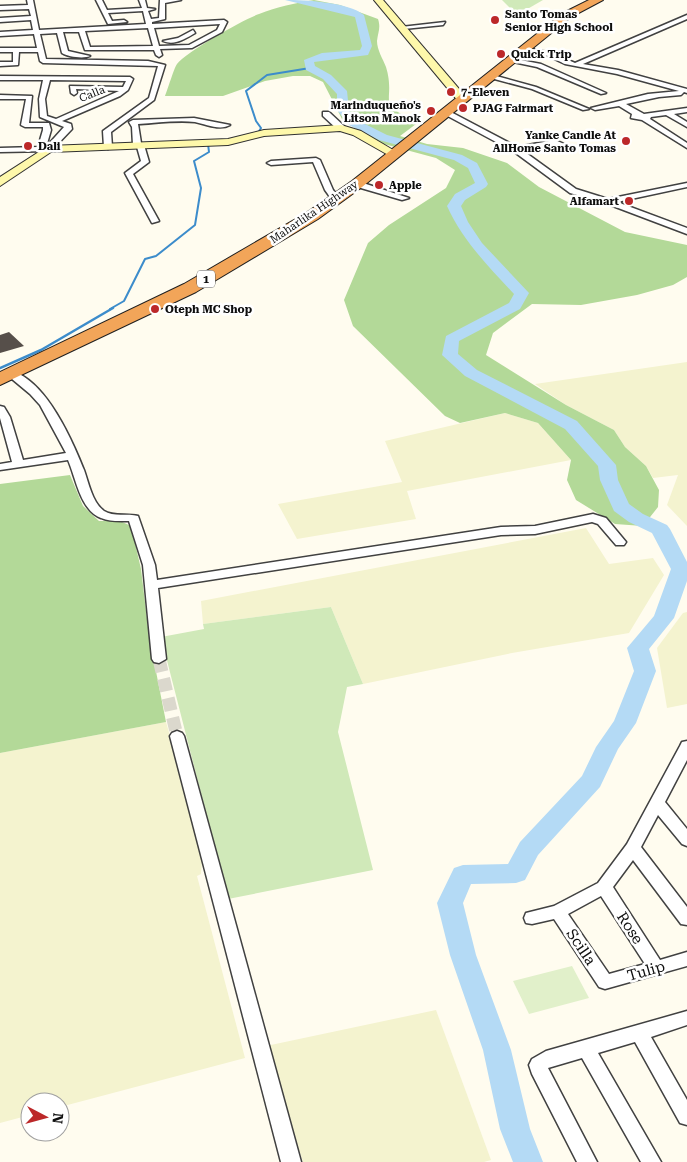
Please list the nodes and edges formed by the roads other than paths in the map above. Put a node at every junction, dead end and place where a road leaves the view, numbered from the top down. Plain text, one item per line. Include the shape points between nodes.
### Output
1 (142, 0) edge
2 (166, 0) edge
3 (178, 0) edge
4 (378, 0) edge
5 (598, 0) edge
6 (0, 2) edge
7 (31, 2) edge
8 (103, 9) edge
9 (3, 14) edge
10 (687, 17) edge
11 (147, 18) junction
12 (443, 23) dead end
13 (48, 24) dead end
14 (35, 25) junction
15 (0, 26) edge
16 (127, 27) junction
17 (404, 27) junction
18 (82, 30) junction
19 (60, 31) junction
20 (220, 31) junction
21 (193, 32) junction
22 (0, 34) edge
23 (151, 34) junction
24 (108, 35) junction
25 (130, 35) dead end
26 (156, 45) junction
27 (190, 47) junction
28 (135, 49) junction
29 (0, 50) edge
30 (40, 50) junction
31 (523, 50) junction
32 (16, 54) junction
33 (176, 54) dead end
34 (102, 56) junction
35 (0, 57) edge
36 (168, 58) dead end
37 (510, 60) junction
38 (0, 64) edge
39 (162, 65) junction
40 (575, 65) junction
41 (489, 76) junction
42 (0, 78) edge
43 (47, 78) junction
44 (20, 87) junction
45 (126, 89) junction
46 (603, 93) dead end
47 (0, 94) edge
48 (687, 94) edge
49 (82, 97) dead end
50 (0, 98) edge
51 (462, 98) junction
52 (623, 105) junction
53 (687, 110) edge
54 (447, 112) junction
55 (668, 113) junction
56 (326, 114) dead end
57 (643, 116) junction
58 (687, 118) edge
59 (677, 119) junction
60 (55, 122) junction
61 (226, 125) dead end
62 (687, 125) edge
63 (341, 128) junction
64 (139, 145) junction
65 (687, 146) edge
66 (108, 147) junction
67 (401, 149) junction
68 (516, 149) junction
69 (568, 149) dead end
70 (0, 150) edge
71 (44, 150) junction
72 (271, 163) dead end
73 (0, 182) edge
74 (357, 184) junction
75 (687, 185) edge
76 (405, 198) dead end
77 (336, 199) junction
78 (608, 200) junction
79 (155, 220) dead end
80 (687, 231) edge
81 (5, 377) edge
82 (0, 410) edge
83 (71, 456) junction
84 (18, 463) junction
85 (0, 467) edge
86 (620, 542) dead end
87 (150, 585) junction
88 (160, 659) tunnel mouth
89 (178, 736) tunnel mouth
90 (685, 756) edge
91 (656, 803) junction
92 (687, 840) edge
93 (633, 848) junction
94 (604, 887) junction
95 (558, 912) junction
96 (532, 918) dead end
97 (687, 919) edge
98 (687, 959) edge
99 (657, 968) junction
100 (605, 982) joint
101 (687, 1018) edge
102 (638, 1031) junction
103 (586, 1049) junction
104 (687, 1117) edge
105 (291, 1162) edge
106 (587, 1162) edge
107 (651, 1162) edge

1 - 11 street
2 - 3 street
2 - 11 street via 162,2 162,12
4 - 17 main road
5 - 31 highway, Maharlika Highway / 1 via 567,15
6 - 7 street
7 - 9 street
7 - 14 street
8 - 11 street
8 - 11 street
9 - 14 street
10 - 40 street
11 - 16 street
11 - 20 street via 224,20
11 - 23 street
12 - 17 street
13 - 14 street
14 - 15 street
14 - 19 street
14 - 22 street
14 - 30 street
16 - 24 street
16 - 25 street
17 - 51 main road
18 - 19 street
18 - 24 street
18 - 34 street via 87,48
19 - 34 street via 65,53
20 - 21 street
20 - 27 street
21 - 23 street
21 - 26 street via 179,40
23 - 26 street
24 - 28 street via 133,42
26 - 27 street
26 - 28 street
26 - 39 street
27 - 33 street
28 - 34 street
29 - 32 street
30 - 32 street
30 - 34 street via 43,61 47,62
31 - 37 highway, Maharlika Highway / 1
31 - 40 street via 550,54
32 - 35 street
32 - 38 street via 16,64
34 - 39 street
36 - 39 street
37 - 41 highway, Maharlika Highway / 1
37 - 46 street via 539,65
39 - 66 street via 152,99 107,131
40 - 48 street via 618,72
41 - 51 highway, Maharlika Highway / 1
41 - 52 street via 534,88 585,109
42 - 44 street
43 - 44 street
43 - 45 street via 130,79
43 - 60 street via 42,99 44,117
44 - 47 street
45 - 49 street via 72,87 74,93 68,96
45 - 60 street, Calla via 118,95 74,109
48 - 52 street
50 - 71 street via 30,97 25,125 46,125
51 - 54 highway, Maharlika Highway / 1
52 - 57 street
53 - 55 street
54 - 67 highway, Maharlika Highway / 1
54 - 68 street
55 - 57 street
55 - 59 street
56 - 63 street
57 - 65 street
58 - 59 street
59 - 62 street
60 - 71 street via 68,126 68,129
61 - 64 street via 194,120 133,122
63 - 64 main road via 264,133 228,142
63 - 67 main road
64 - 66 main road
64 - 79 street via 144,162 129,173
66 - 71 main road
67 - 74 highway, Maharlika Highway / 1
68 - 69 street via 555,142
68 - 78 street via 573,191
70 - 71 street
71 - 73 street
72 - 77 street via 316,160
74 - 76 street
74 - 77 highway, Maharlika Highway / 1
75 - 78 street
77 - 81 highway, Maharlika Highway / 1 via 222,270
78 - 80 street
81 - 83 street via 24,381 44,402
82 - 84 street
83 - 84 street
83 - 87 street via 91,504 104,516 134,518 148,564
84 - 85 street
86 - 87 street via 602,521 592,518 535,530 467,536
87 - 88 street
89 - 105 street
90 - 91 street
91 - 92 street
91 - 93 street
93 - 94 street
93 - 97 street
94 - 95 street
94 - 99 street, Rose
95 - 96 street
95 - 100 street, Scilla
98 - 99 street, Tulip
99 - 100 street, Tulip
101 - 102 street
102 - 103 street
102 - 104 street
103 - 106 street via 538,1064
103 - 107 street

